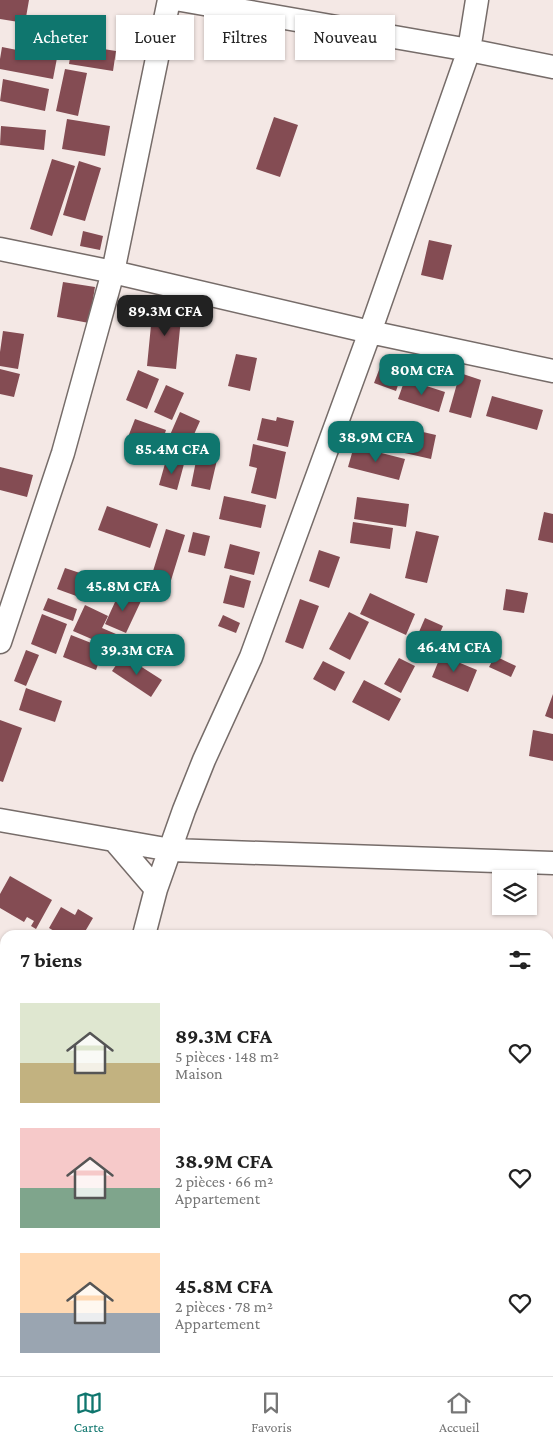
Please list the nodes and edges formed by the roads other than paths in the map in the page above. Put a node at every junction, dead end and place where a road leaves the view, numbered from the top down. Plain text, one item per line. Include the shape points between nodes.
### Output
1 (169, 0) edge
2 (181, 0) edge
3 (477, 0) edge
4 (469, 50) junction
5 (553, 67) edge
6 (0, 249) edge
7 (113, 272) junction
8 (370, 332) junction
9 (553, 371) edge
10 (0, 642) edge
11 (0, 820) edge
12 (114, 840) junction
13 (171, 850) junction
14 (553, 863) edge
15 (156, 889) junction
16 (145, 930) edge

1 - 7 street
2 - 4 street
3 - 4 street
4 - 5 street
4 - 8 street
6 - 7 street
7 - 8 street
7 - 10 street via 63,453
8 - 9 street
8 - 13 street via 251,657 204,760
11 - 12 street
12 - 13 street
12 - 15 street
13 - 14 street
13 - 15 street
15 - 16 street

